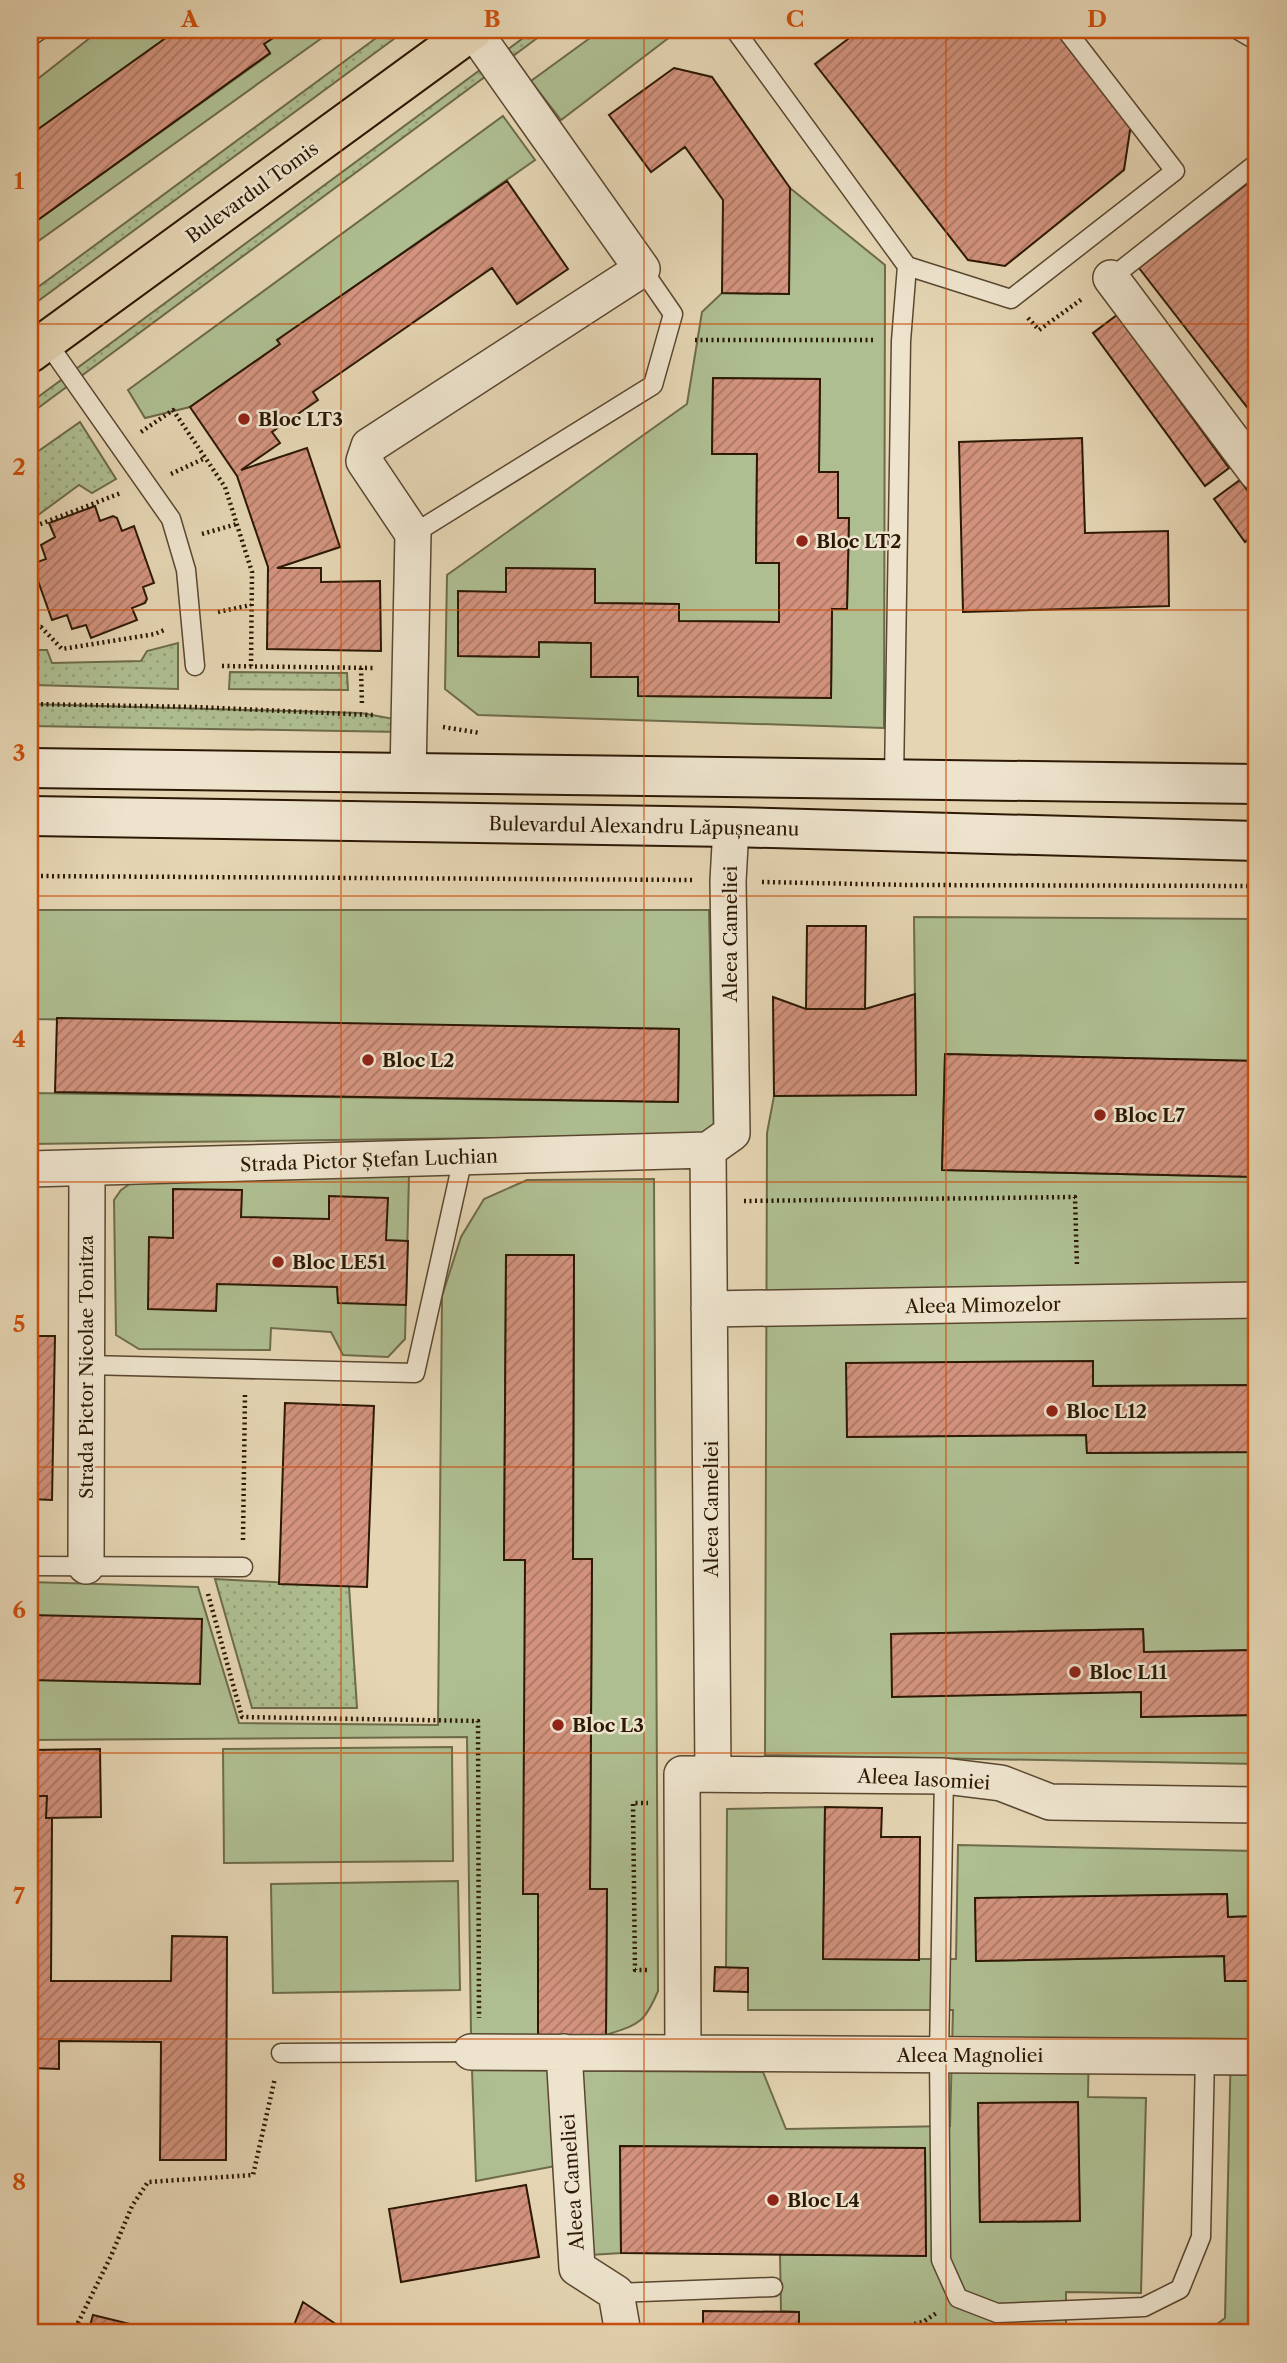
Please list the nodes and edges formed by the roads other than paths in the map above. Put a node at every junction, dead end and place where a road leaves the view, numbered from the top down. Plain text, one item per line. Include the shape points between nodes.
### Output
1 (40, 30) edge
2 (473, 30) edge
3 (735, 30) edge
4 (1066, 30) edge
5 (1238, 30) edge
6 (30, 37) edge
7 (1257, 41) edge
8 (1257, 163) edge
9 (906, 266) junction
10 (642, 270) junction
11 (1111, 278) joint
12 (38, 347) edge
13 (1257, 472) edge
14 (413, 534) junction
15 (195, 666) road end
16 (30, 768) edge
17 (408, 774) junction
18 (894, 780) junction
19 (1257, 784) edge
20 (30, 816) edge
21 (731, 827) junction
22 (1257, 841) edge
23 (708, 1150) junction
24 (463, 1158) junction
25 (87, 1168) junction
26 (30, 1169) edge
27 (1257, 1300) edge
28 (709, 1309) junction
29 (87, 1365) junction
30 (30, 1566) edge
31 (86, 1566) junction
32 (243, 1567) road end
33 (713, 1773) junction
34 (944, 1776) junction
35 (1257, 1805) edge
36 (475, 2052) joint
37 (564, 2052) junction
38 (281, 2053) road end
39 (683, 2053) junction
40 (939, 2055) junction
41 (1205, 2056) junction
42 (1257, 2057) edge
43 (773, 2287) dead end
44 (616, 2293) junction
45 (623, 2333) edge

1 - 6 lane
2 - 10 street
2 - 12 main road, Bulevardul Tomis
3 - 9 lane
4 - 9 lane via 1175,171 1011,299
5 - 7 lane
8 - 11 lane
9 - 18 lane
10 - 14 lane via 673,314 653,385
10 - 14 street via 369,446 364,461
11 - 13 street
12 - 15 lane via 120,446 171,519 186,570
14 - 17 street
16 - 17 main road
17 - 18 main road
18 - 19 main road
20 - 21 main road, Bulevardul Alexandru Lăpușneanu
21 - 22 main road, Bulevardul Alexandru Lăpușneanu
21 - 23 street, Aleea Cameliei via 732,1133
23 - 24 street, Strada Pictor Ștefan Luchian
23 - 28 street, Aleea Cameliei
24 - 25 street, Strada Pictor Ștefan Luchian
24 - 29 lane via 415,1373
25 - 26 street, Strada Pictor Ștefan Luchian
25 - 29 street, Strada Pictor Nicolae Tonitza
27 - 28 street, Aleea Mimozelor
28 - 33 street, Aleea Cameliei
29 - 31 street, Strada Pictor Nicolae Tonitza
30 - 31 lane
31 - 32 lane
33 - 34 street, Aleea Iasomiei
33 - 39 street via 682,1773
34 - 35 street, Aleea Iasomiei via 1001,1783 1050,1802
34 - 40 lane
36 - 37 street
36 - 38 lane
37 - 39 street
37 - 44 street, Aleea Cameliei via 577,2268
39 - 40 street, Aleea Magnoliei
40 - 41 street, Aleea Magnoliei
40 - 41 lane via 941,2260 958,2298 997,2314 1144,2308 1180,2289 1201,2237
41 - 42 street, Aleea Magnoliei
43 - 44 lane
44 - 45 street

